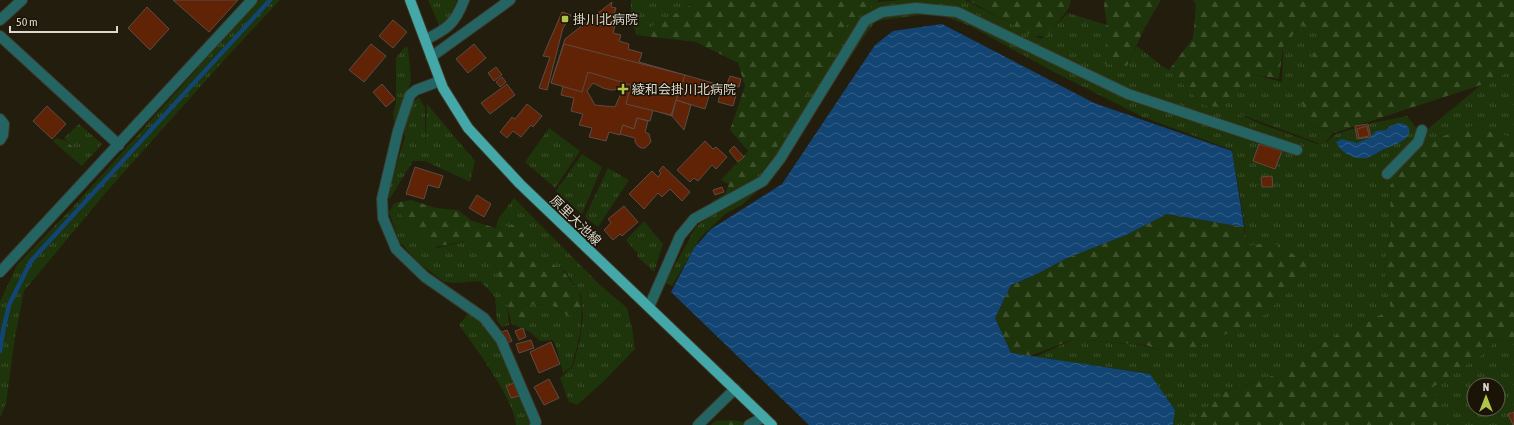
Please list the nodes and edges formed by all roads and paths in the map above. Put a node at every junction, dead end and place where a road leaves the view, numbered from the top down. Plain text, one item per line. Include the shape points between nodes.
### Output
1 (22, 0) edge
2 (252, 0) edge
3 (410, 0) edge
4 (464, 0) edge
5 (510, 0) edge
6 (0, 20) edge
7 (0, 36) edge
8 (425, 40) junction
9 (432, 57) junction
10 (440, 81) junction
11 (0, 119) edge
12 (1422, 130) dead end
13 (0, 140) edge
14 (119, 145) junction
15 (1297, 150) dead end
16 (1387, 174) dead end
17 (0, 272) edge
18 (649, 307) junction
19 (735, 389) junction
20 (764, 417) junction
21 (535, 425) edge
22 (698, 425) edge
23 (749, 425) edge
24 (772, 425) edge

1 - 6 street
2 - 14 street
3 - 8 main road, 原里大池線
4 - 8 street via 458,15 445,29
5 - 9 street
7 - 14 street
8 - 9 main road, 原里大池線
9 - 10 main road, 原里大池線
10 - 18 main road, 原里大池線 via 468,128 520,184
10 - 21 street via 410,95 398,131 382,199 383,218 396,249 425,277 484,318 501,340 536,422
11 - 13 street via 4,124
12 - 16 street via 1418,142
14 - 17 street
15 - 18 street via 1128,94 956,12 916,8 882,12 866,21 780,159 762,181 694,218 680,236
18 - 19 main road, 原里大池線
19 - 20 main road, 原里大池線
19 - 22 street
20 - 23 street
20 - 24 main road, 原里大池線

